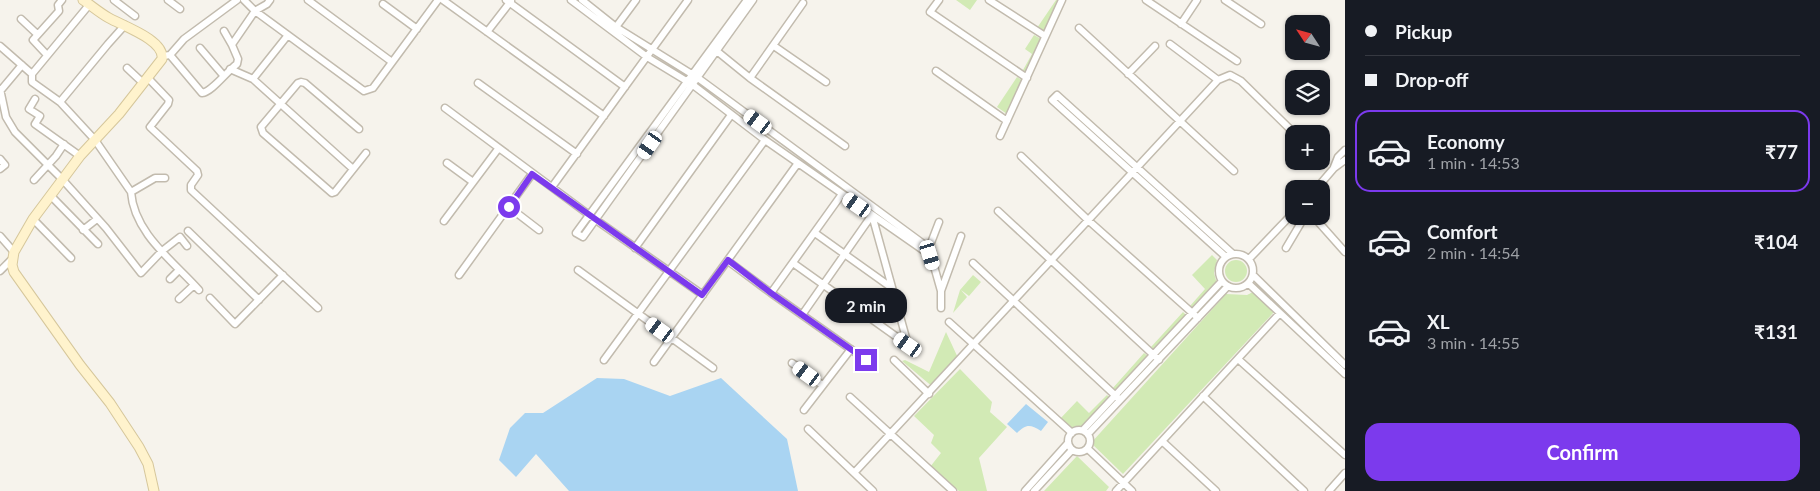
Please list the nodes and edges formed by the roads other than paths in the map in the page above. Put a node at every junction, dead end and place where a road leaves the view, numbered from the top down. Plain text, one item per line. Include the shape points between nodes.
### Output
1 (62, 0) edge
2 (114, 0) edge
3 (168, 0) edge
4 (237, 0) edge
5 (244, 0) edge
6 (270, 0) edge
7 (308, 0) edge
8 (438, 0) edge
9 (443, 0) edge
10 (571, 0) edge
11 (584, 0) edge
12 (636, 0) edge
13 (688, 0) edge
14 (747, 0) edge
15 (753, 0) edge
16 (939, 0) edge
17 (989, 0) edge
18 (1062, 0) edge
19 (1146, 0) edge
20 (1197, 0) edge
21 (1225, 0) edge
22 (509, 1) edge
23 (86, 2) edge
24 (803, 3) dead end
25 (383, 4) dead end
26 (180, 9) dead end
27 (255, 11) junction
28 (135, 16) dead end
29 (21, 19) dead end
30 (1181, 24) junction
31 (1261, 24) dead end
32 (125, 25) junction
33 (616, 27) junction
34 (1079, 28) dead end
35 (417, 29) junction
36 (224, 31) dead end
37 (487, 32) junction
38 (37, 34) junction
39 (288, 35) junction
40 (1045, 36) junction
41 (1170, 44) dead end
42 (232, 45) junction
43 (0, 46) edge
44 (774, 46) junction
45 (1155, 46) dead end
46 (200, 48) dead end
47 (651, 50) junction
48 (718, 52) junction
49 (46, 55) junction
50 (166, 55) junction
51 (647, 56) junction
52 (1237, 61) dead end
53 (392, 62) junction
54 (22, 65) junction
55 (127, 68) dead end
56 (230, 69) junction
57 (936, 70) dead end
58 (32, 74) junction
59 (1128, 74) junction
60 (224, 75) junction
61 (696, 77) junction
62 (750, 78) junction
63 (1027, 78) junction
64 (253, 79) junction
65 (1218, 80) junction
66 (145, 81) junction
67 (826, 82) dead end
68 (478, 83) dead end
69 (691, 83) junction
70 (625, 87) junction
71 (1, 90) edge
72 (35, 99) dead end
73 (60, 102) junction
74 (280, 104) junction
75 (445, 108) dead end
76 (731, 115) junction
77 (604, 116) junction
78 (3, 119) edge
79 (1007, 121) junction
80 (1180, 123) junction
81 (1286, 125) edge
82 (359, 129) dead end
83 (1000, 136) dead end
84 (94, 140) junction
85 (765, 140) junction
86 (64, 144) junction
87 (845, 146) dead end
88 (498, 149) junction
89 (1345, 150) edge
90 (366, 153) dead end
91 (577, 154) junction
92 (80, 156) junction
93 (1021, 156) dead end
94 (0, 159) edge
95 (1345, 160) edge
96 (448, 163) dead end
97 (798, 163) junction
98 (48, 164) junction
99 (1334, 168) junction
100 (0, 169) edge
101 (352, 170) junction
102 (1135, 171) junction
103 (1234, 171) dead end
104 (532, 174) junction
105 (165, 178) dead end
106 (62, 179) junction
107 (34, 180) dead end
108 (1324, 180) edge
109 (473, 182) junction
110 (552, 187) junction
111 (131, 192) junction
112 (842, 194) junction
113 (51, 196) junction
114 (509, 207) junction
115 (998, 212) dead end
116 (589, 215) junction
117 (872, 215) junction
118 (33, 219) junction
119 (96, 219) junction
120 (596, 220) junction
121 (444, 221) dead end
122 (1089, 221) junction
123 (1285, 221) edge
124 (939, 222) dead end
125 (1300, 225) edge
126 (1321, 225) edge
127 (83, 230) junction
128 (539, 230) dead end
129 (188, 232) dead end
130 (815, 233) junction
131 (0, 236) edge
132 (961, 236) dead end
133 (98, 244) dead end
134 (188, 246) dead end
135 (636, 248) junction
136 (1286, 248) dead end
137 (162, 251) junction
138 (930, 252) junction
139 (1345, 252) edge
140 (844, 254) junction
141 (1233, 254) junction
142 (13, 256) junction
143 (1226, 257) junction
144 (71, 258) dead end
145 (1249, 259) junction
146 (728, 260) junction
147 (973, 262) dead end
148 (1051, 262) junction
149 (793, 263) junction
150 (179, 270) junction
151 (578, 270) dead end
152 (0, 271) edge
153 (669, 271) junction
154 (283, 275) junction
155 (459, 275) dead end
156 (1253, 275) junction
157 (170, 280) dead end
158 (1222, 281) junction
159 (1248, 283) junction
160 (823, 284) junction
161 (1228, 286) junction
162 (892, 288) junction
163 (941, 291) junction
164 (771, 293) junction
165 (702, 295) junction
166 (210, 298) dead end
167 (179, 299) dead end
168 (259, 300) junction
169 (1014, 301) junction
170 (318, 308) dead end
171 (941, 308) dead end
172 (1280, 313) junction
173 (638, 314) junction
174 (802, 314) junction
175 (1195, 315) junction
176 (949, 322) dead end
177 (672, 338) junction
178 (974, 345) junction
179 (851, 349) junction
180 (1156, 357) junction
181 (1238, 358) junction
182 (604, 360) dead end
183 (866, 360) dead end
184 (894, 360) dead end
185 (654, 362) dead end
186 (792, 363) dead end
187 (1345, 365) edge
188 (713, 368) dead end
189 (1345, 374) edge
190 (822, 385) junction
191 (929, 394) junction
192 (850, 396) dead end
193 (1203, 396) junction
194 (1118, 398) junction
195 (804, 410) dead end
196 (808, 429) dead end
197 (1086, 432) junction
198 (1072, 433) junction
199 (891, 434) junction
200 (1162, 441) junction
201 (1068, 444) junction
202 (1088, 449) junction
203 (1072, 450) junction
204 (1345, 456) edge
205 (854, 473) junction
206 (1345, 473) edge
207 (1124, 483) junction
208 (154, 491) edge
209 (874, 491) edge
210 (953, 491) edge
211 (1024, 491) edge
212 (1034, 491) edge
213 (1116, 491) edge
214 (1132, 491) edge
215 (1216, 491) edge
216 (1304, 491) edge
217 (1329, 491) edge

1 - 38 street via 58,5 59,11
2 - 28 street
3 - 26 street
4 - 50 street
5 - 27 street
6 - 27 street
7 - 53 street
8 - 35 street
9 - 37 street
10 - 51 street
11 - 33 street
12 - 33 street
13 - 47 street
14 - 61 street
15 - 48 street
16 - 63 street via 930,12
17 - 40 street
18 - 40 street
19 - 30 street
20 - 30 street
21 - 31 street
22 - 37 street
22 - 70 street
23 - 32 main road
23 - 49 street
24 - 44 street
25 - 35 street
27 - 39 street
27 - 42 street
29 - 38 street
30 - 52 street
32 - 50 main road via 158,46
32 - 73 street
33 - 47 street
34 - 59 street
35 - 53 street
36 - 42 street
37 - 77 street
38 - 49 street via 33,41
39 - 53 street via 364,91 373,88
39 - 64 street
40 - 63 street
41 - 65 street
42 - 56 street via 238,62
43 - 54 street
44 - 62 street
44 - 67 street
45 - 59 street
46 - 60 street
47 - 51 street
47 - 61 street
48 - 61 street
48 - 62 street
49 - 58 street
50 - 60 street via 202,94
50 - 66 main road
51 - 69 street
51 - 70 street
54 - 58 street
54 - 71 street
55 - 66 street
56 - 60 street
56 - 64 street
57 - 79 street
58 - 73 street via 32,82
59 - 80 street
61 - 69 street
61 - 138 street
62 - 87 street
63 - 79 street
64 - 74 street
65 - 80 street
65 - 81 street via 1230,75 1236,78
66 - 84 main road
66 - 154 street via 169,100 150,127 197,171 191,190
68 - 91 street
69 - 76 street
69 - 116 street
69 - 120 street
70 - 77 street
71 - 78 street
72 - 86 street via 29,109 40,116 35,124
73 - 84 street
74 - 82 street via 298,83 305,83
74 - 101 street
74 - 101 street via 261,130 313,178 332,193
75 - 88 street
76 - 85 street
76 - 135 street
77 - 91 street
78 - 98 street
79 - 83 street
80 - 102 street
80 - 103 street
84 - 92 main road
84 - 111 street
85 - 97 street
85 - 153 street
86 - 92 street
86 - 98 street
88 - 104 street
88 - 109 street
89 - 99 street
90 - 101 street
91 - 110 street
92 - 106 main road
93 - 122 street
94 - 100 street via 5,165
95 - 99 street
96 - 109 street
97 - 112 street
97 - 146 street
98 - 106 street
98 - 107 street
99 - 108 street
102 - 102 street via 1052,100 1057,95
102 - 122 street
102 - 141 street
102 - 143 street
104 - 110 street
104 - 114 street
105 - 111 street via 155,178
106 - 113 main road
106 - 119 street
109 - 121 street
110 - 116 street
111 - 137 street via 132,205 142,227
112 - 117 street
112 - 130 street
113 - 118 main road
113 - 127 street
114 - 128 street
114 - 155 street
115 - 148 street
116 - 120 street
116 - 120 street via 576,233 583,237
117 - 138 street
117 - 140 street
117 - 162 street
118 - 142 main road
118 - 144 street
119 - 127 street
119 - 137 street via 141,273
120 - 135 street
122 - 148 street
122 - 175 street
123 - 145 street
124 - 138 street
125 - 136 street
126 - 139 street
127 - 133 street
129 - 168 street
130 - 140 street
130 - 149 street
131 - 142 street
132 - 163 street
134 - 137 street via 180,237
135 - 153 street
137 - 150 street
138 - 163 street
140 - 160 street
140 - 162 street
141 - 143 street
141 - 145 street
142 - 152 street
142 - 208 main road via 14,272 139,447 148,464
143 - 158 street via 1220,264
145 - 156 street
146 - 164 street
146 - 165 street
147 - 169 street
148 - 169 street
148 - 180 street
149 - 160 street
149 - 164 street
150 - 157 street
150 - 167 street via 196,288
151 - 173 street
153 - 165 street
153 - 173 street
154 - 168 street
154 - 170 street
156 - 159 street
156 - 187 street
158 - 161 street
158 - 175 street
159 - 161 street via 1242,287
159 - 172 street
160 - 162 street via 908,345
160 - 174 street
161 - 175 street
163 - 171 street
164 - 174 street
165 - 177 street
166 - 168 street via 235,324
169 - 178 street
169 - 194 street
172 - 181 street
172 - 189 street
173 - 177 street
173 - 182 street
174 - 179 street
175 - 180 street
176 - 178 street
177 - 185 street
177 - 188 street
178 - 191 street
178 - 198 street
179 - 183 street
179 - 190 street
180 - 194 street
181 - 193 street
181 - 204 street
184 - 191 street
186 - 190 street
190 - 195 street
191 - 199 street
192 - 199 street
193 - 200 street
193 - 216 street
194 - 197 street
196 - 205 street
197 - 198 street via 1077,430
197 - 202 street via 1090,444
198 - 201 street
199 - 205 street
199 - 210 street
200 - 207 street
200 - 215 street
201 - 203 street
201 - 211 street
202 - 203 street via 1080,453
202 - 207 street
203 - 212 street
205 - 209 street
206 - 217 street
207 - 213 street
207 - 214 street

